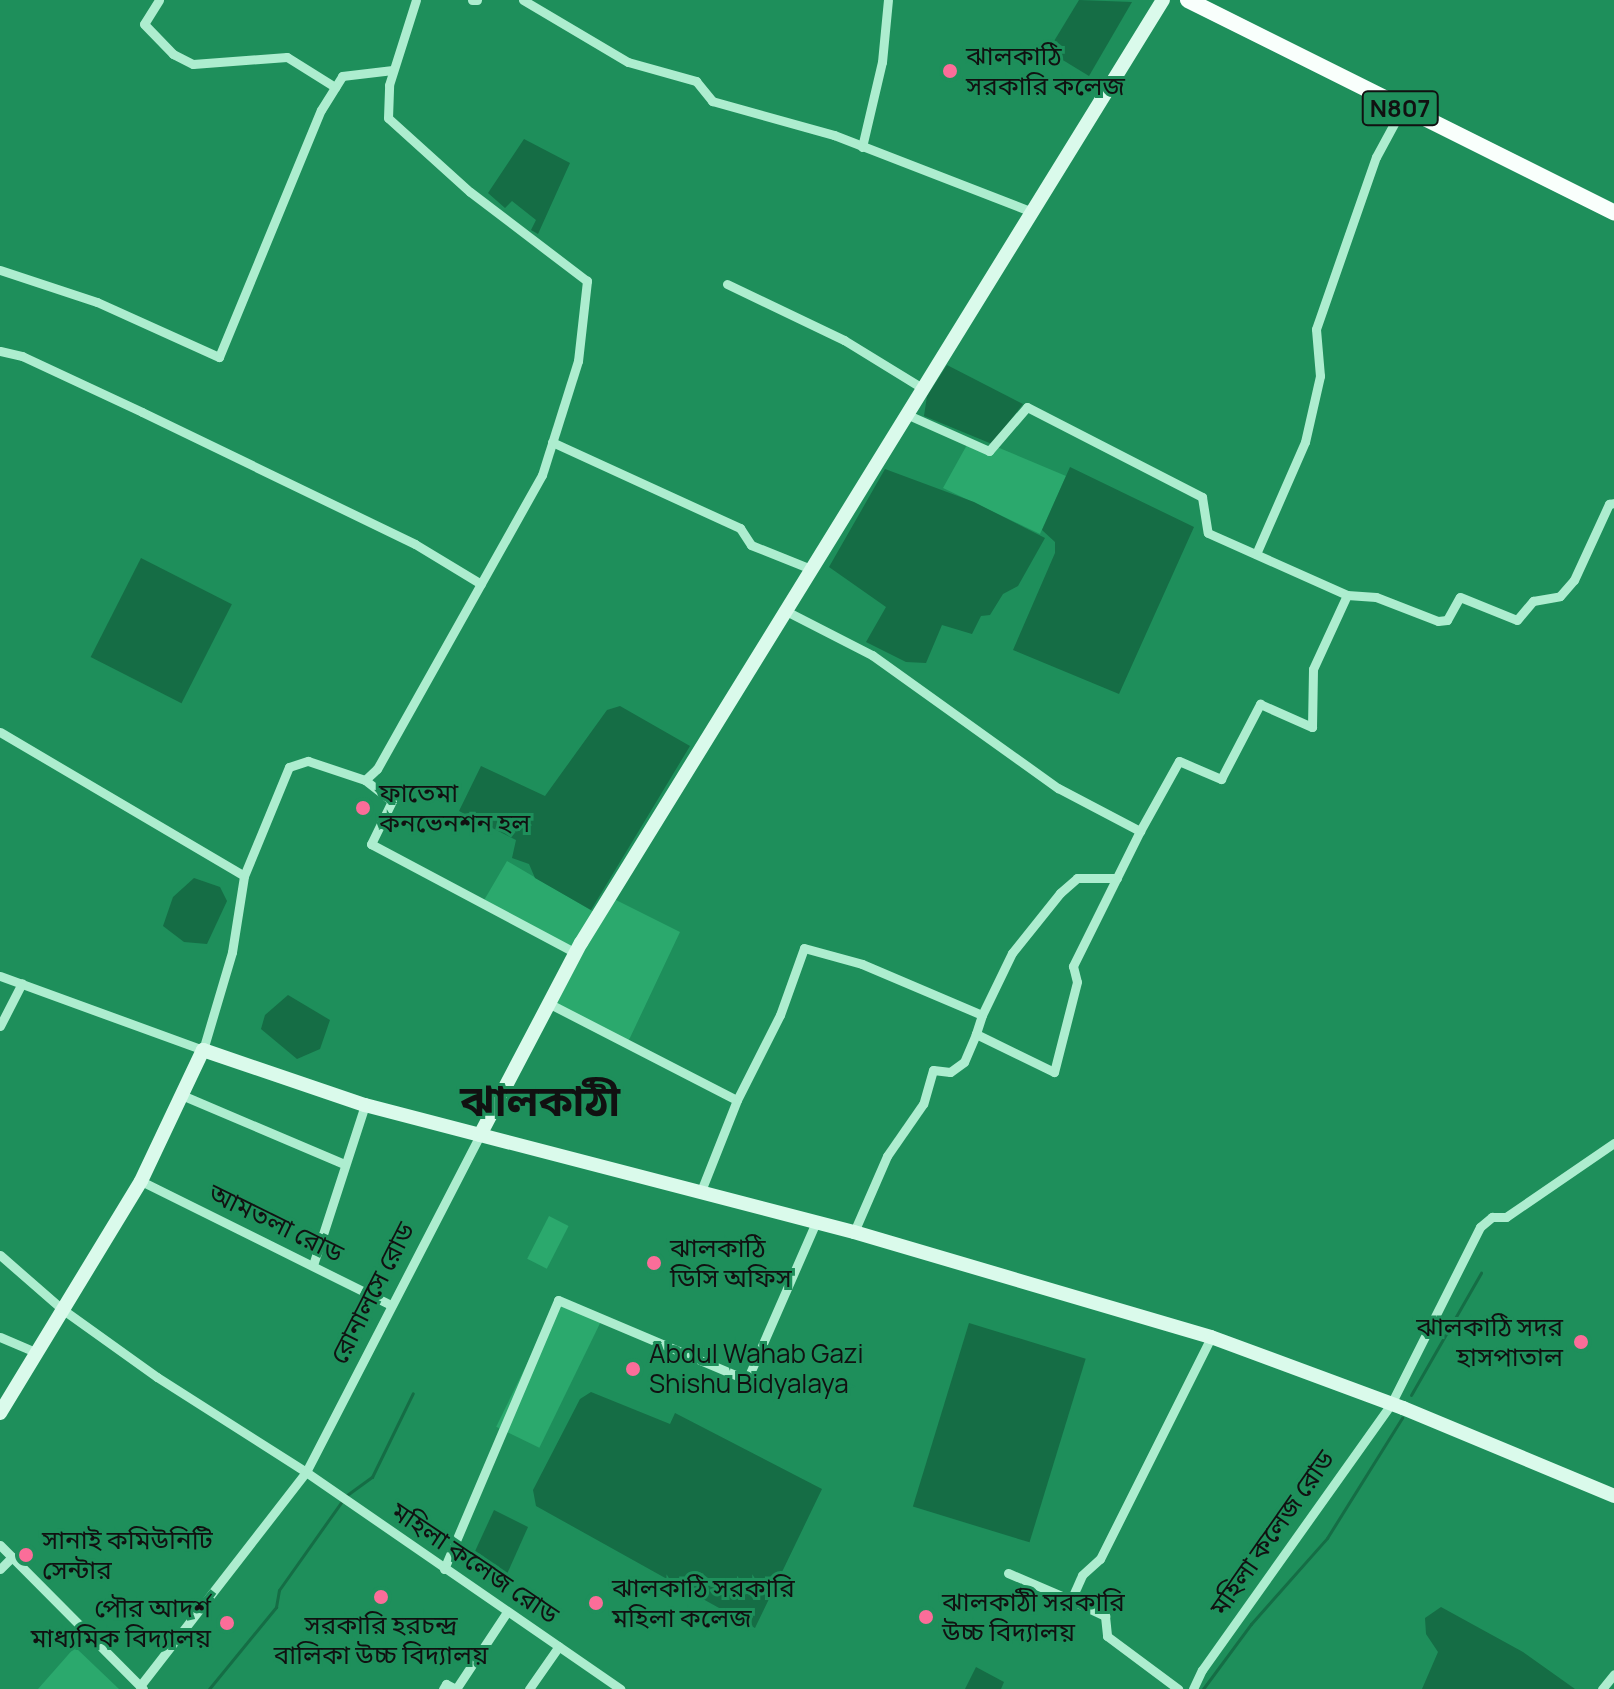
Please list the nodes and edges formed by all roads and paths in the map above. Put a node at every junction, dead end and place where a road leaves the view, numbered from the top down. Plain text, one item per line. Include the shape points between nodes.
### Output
1 (159, 0) edge
2 (416, 0) edge
3 (523, 0) edge
4 (888, 0) edge
5 (1163, 0) edge
6 (1188, 0) edge
7 (393, 70) junction
8 (335, 87) junction
9 (1402, 109) junction
10 (862, 147) junction
11 (1030, 211) junction
12 (1614, 212) edge
13 (0, 270) edge
14 (727, 284) dead end
15 (0, 351) edge
16 (922, 388) junction
17 (906, 414) junction
18 (552, 442) junction
19 (1614, 503) edge
20 (1256, 554) junction
21 (811, 569) junction
22 (481, 584) junction
23 (1347, 595) junction
24 (786, 611) junction
25 (0, 732) edge
26 (365, 780) junction
27 (1140, 831) junction
28 (244, 876) junction
29 (1117, 878) junction
30 (576, 953) junction
31 (0, 976) edge
32 (22, 983) junction
33 (548, 1003) junction
34 (982, 1015) junction
35 (0, 1026) edge
36 (976, 1034) junction
37 (203, 1050) junction
38 (184, 1096) junction
39 (737, 1100) junction
40 (365, 1105) junction
41 (480, 1135) junction
42 (1614, 1143) edge
43 (344, 1164) junction
44 (141, 1181) junction
45 (701, 1191) junction
46 (815, 1224) junction
47 (854, 1232) junction
48 (0, 1255) edge
49 (313, 1265) junction
50 (391, 1305) junction
51 (62, 1309) junction
52 (0, 1337) edge
53 (1211, 1337) junction
54 (35, 1352) junction
55 (1391, 1404) junction
56 (0, 1413) edge
57 (306, 1472) junction
58 (1614, 1496) edge
59 (0, 1545) edge
60 (12, 1557) junction
61 (0, 1569) edge
62 (444, 1569) junction
63 (1008, 1573) dead end
64 (1071, 1600) junction
65 (507, 1612) junction
66 (559, 1646) junction
67 (1614, 1674) edge
68 (141, 1688) edge
69 (443, 1689) edge
70 (529, 1689) edge
71 (620, 1689) edge
72 (1178, 1689) edge
73 (1193, 1689) edge
74 (1602, 1689) edge

1 - 8 street via 144,24 173,54 193,64 287,57
2 - 7 street
3 - 10 street via 628,62 696,81 712,101
4 - 10 street via 882,62
5 - 11 main road
6 - 9 highway, N807
7 - 8 street via 342,76
7 - 18 street via 388,118 524,237 587,281 578,361
8 - 13 street via 285,192 219,357 97,302
9 - 12 highway, N807
9 - 20 street via 1376,157 1316,329 1320,376 1305,442
10 - 11 street
11 - 16 main road
14 - 16 street via 834,335
15 - 22 street via 47,367 415,544
16 - 17 main road
17 - 20 street via 989,451 1027,407 1202,497 1208,533
17 - 21 main road
18 - 21 street via 740,528 751,545
18 - 22 street via 542,475
19 - 23 street via 1574,580 1560,596 1533,601 1517,620 1470,597 1460,597 1447,620 1438,621 1376,597
20 - 23 street
21 - 24 main road
22 - 26 street via 377,769
23 - 27 street via 1313,669 1312,727 1260,704 1221,779 1179,761
24 - 27 street via 872,655 1058,788
24 - 30 main road
25 - 28 street
26 - 28 street via 308,761 289,767
26 - 30 street via 392,801 371,844
27 - 29 street
28 - 37 street via 232,952
29 - 34 street via 1077,878 1060,893 1012,953
29 - 36 street via 1073,966 1077,982 1054,1072
30 - 33 main road
31 - 32 street
32 - 35 street
32 - 37 street
33 - 39 street
33 - 41 main road
34 - 36 street
34 - 39 street via 862,964 804,948 780,1015
36 - 47 street via 964,1062 950,1072 933,1070 923,1104 887,1156
37 - 38 main road
37 - 40 main road
38 - 43 street
38 - 44 main road
39 - 45 street
40 - 41 main road
40 - 43 street
41 - 45 main road
41 - 50 street, রোনালসে রোড
42 - 55 street, মহিলা কলেজ রোড via 1506,1217 1492,1217 1480,1227
43 - 49 street
44 - 49 street, আমতলা রোড
44 - 51 main road
45 - 46 main road
46 - 47 main road
46 - 62 street via 747,1380 558,1300
47 - 53 main road
48 - 51 street, মহিলা কলেজ রোড
49 - 50 street, আমতলা রোড
50 - 57 street, রোনালসে রোড
51 - 54 main road
51 - 57 street, মহিলা কলেজ রোড via 217,1418
52 - 54 street
53 - 55 main road
53 - 64 street via 1100,1559 1082,1575
54 - 56 main road
55 - 58 main road
55 - 73 street, মহিলা কলেজ রোড
57 - 62 street, মহিলা কলেজ রোড
57 - 68 street, রোনালসে রোড
59 - 60 street
60 - 61 street
60 - 68 street
62 - 65 street, মহিলা কলেজ রোড
63 - 64 street
64 - 72 street via 1105,1616 1107,1636
65 - 66 street, মহিলা কলেজ রোড
65 - 69 street via 456,1689 446,1684
66 - 70 street
66 - 71 street, মহিলা কলেজ রোড
67 - 74 street

